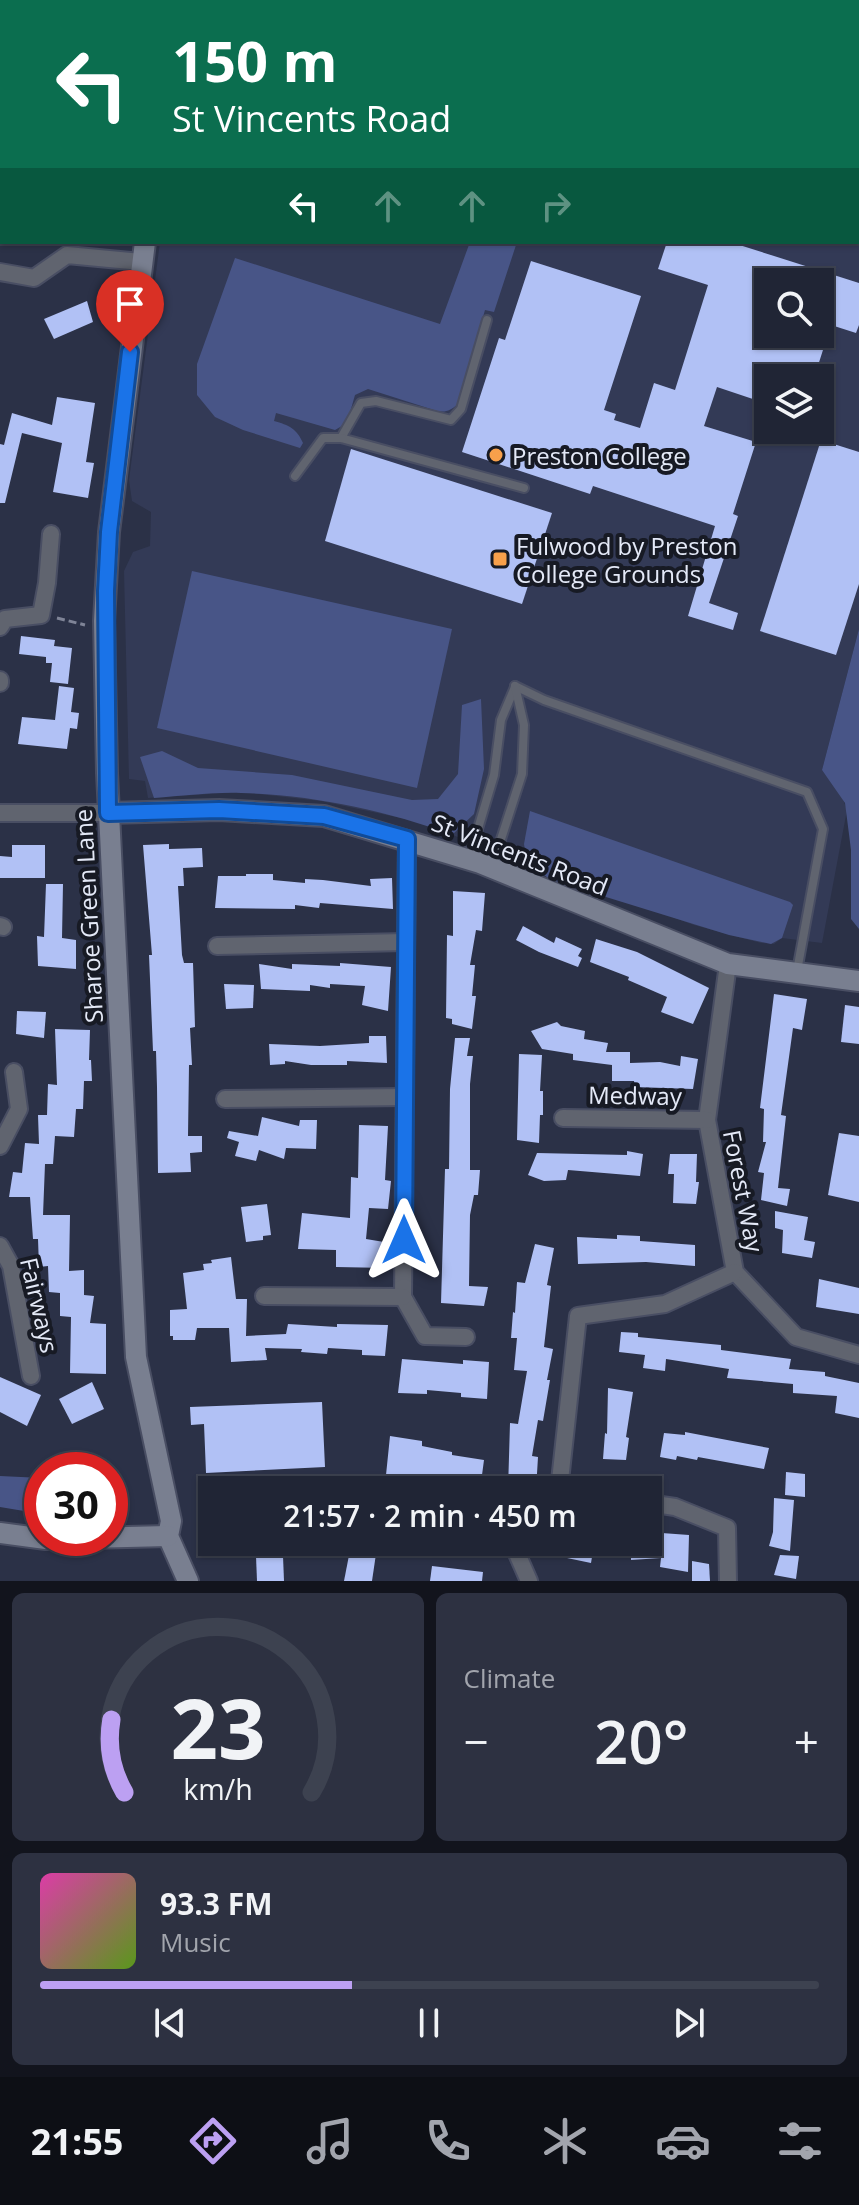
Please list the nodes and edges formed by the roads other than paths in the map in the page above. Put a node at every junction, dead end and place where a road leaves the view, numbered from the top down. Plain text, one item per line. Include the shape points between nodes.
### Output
1 (143, 252) edge
2 (0, 272) edge
3 (487, 320) dead end
4 (341, 438) junction
5 (295, 476) dead end
6 (524, 488) dead end
7 (51, 534) dead end
8 (0, 627) edge
9 (515, 686) junction
10 (0, 813) edge
11 (108, 813) junction
12 (407, 839) junction
13 (469, 859) junction
14 (492, 867) junction
15 (406, 942) junction
16 (217, 946) dead end
17 (728, 964) junction
18 (796, 975) junction
19 (859, 981) edge
20 (14, 1072) dead end
21 (405, 1097) junction
22 (225, 1099) dead end
23 (563, 1118) dead end
24 (707, 1120) junction
25 (0, 1146) edge
26 (0, 1246) edge
27 (735, 1272) junction
28 (264, 1296) dead end
29 (403, 1297) junction
30 (466, 1337) dead end
31 (859, 1355) edge
32 (31, 1376) dead end
33 (561, 1476) edge
34 (662, 1505) edge
35 (0, 1533) edge
36 (168, 1536) junction
37 (521, 1556) edge
38 (188, 1581) edge
39 (529, 1581) edge
40 (728, 1581) edge

1 - 2 street via 67,255 34,278
1 - 11 street, Sharoe Green Lane via 109,532 104,629
3 - 4 lane via 461,409 451,420 376,401 361,403
4 - 5 lane via 323,438
4 - 6 lane
7 - 8 street via 41,615 5,619
9 - 13 lane via 501,720 494,775
9 - 14 lane via 524,725 522,774
9 - 18 lane via 807,792 823,829
10 - 11 street
11 - 12 street, St Vincents Road via 219,810 324,816
11 - 36 street, Sharoe Green Lane via 136,1357 171,1521
12 - 13 street, St Vincents Road
12 - 15 street
13 - 14 street, St Vincents Road
14 - 17 street, St Vincents Road
15 - 16 street
15 - 21 street
17 - 18 street, St Vincents Road
17 - 24 street, Forest Way
18 - 19 street, St Vincents Road
20 - 25 street via 19,1109
21 - 22 street
21 - 29 street
23 - 24 street, Medway
24 - 27 street, Forest Way
26 - 32 street, Fairways via 11,1266
27 - 31 street, Forest Way via 796,1337
27 - 33 street via 665,1304 578,1316
28 - 29 street
29 - 30 street via 425,1336
34 - 40 street via 727,1528
35 - 36 street via 46,1539
36 - 38 street, Sharoe Green Lane
37 - 39 street

